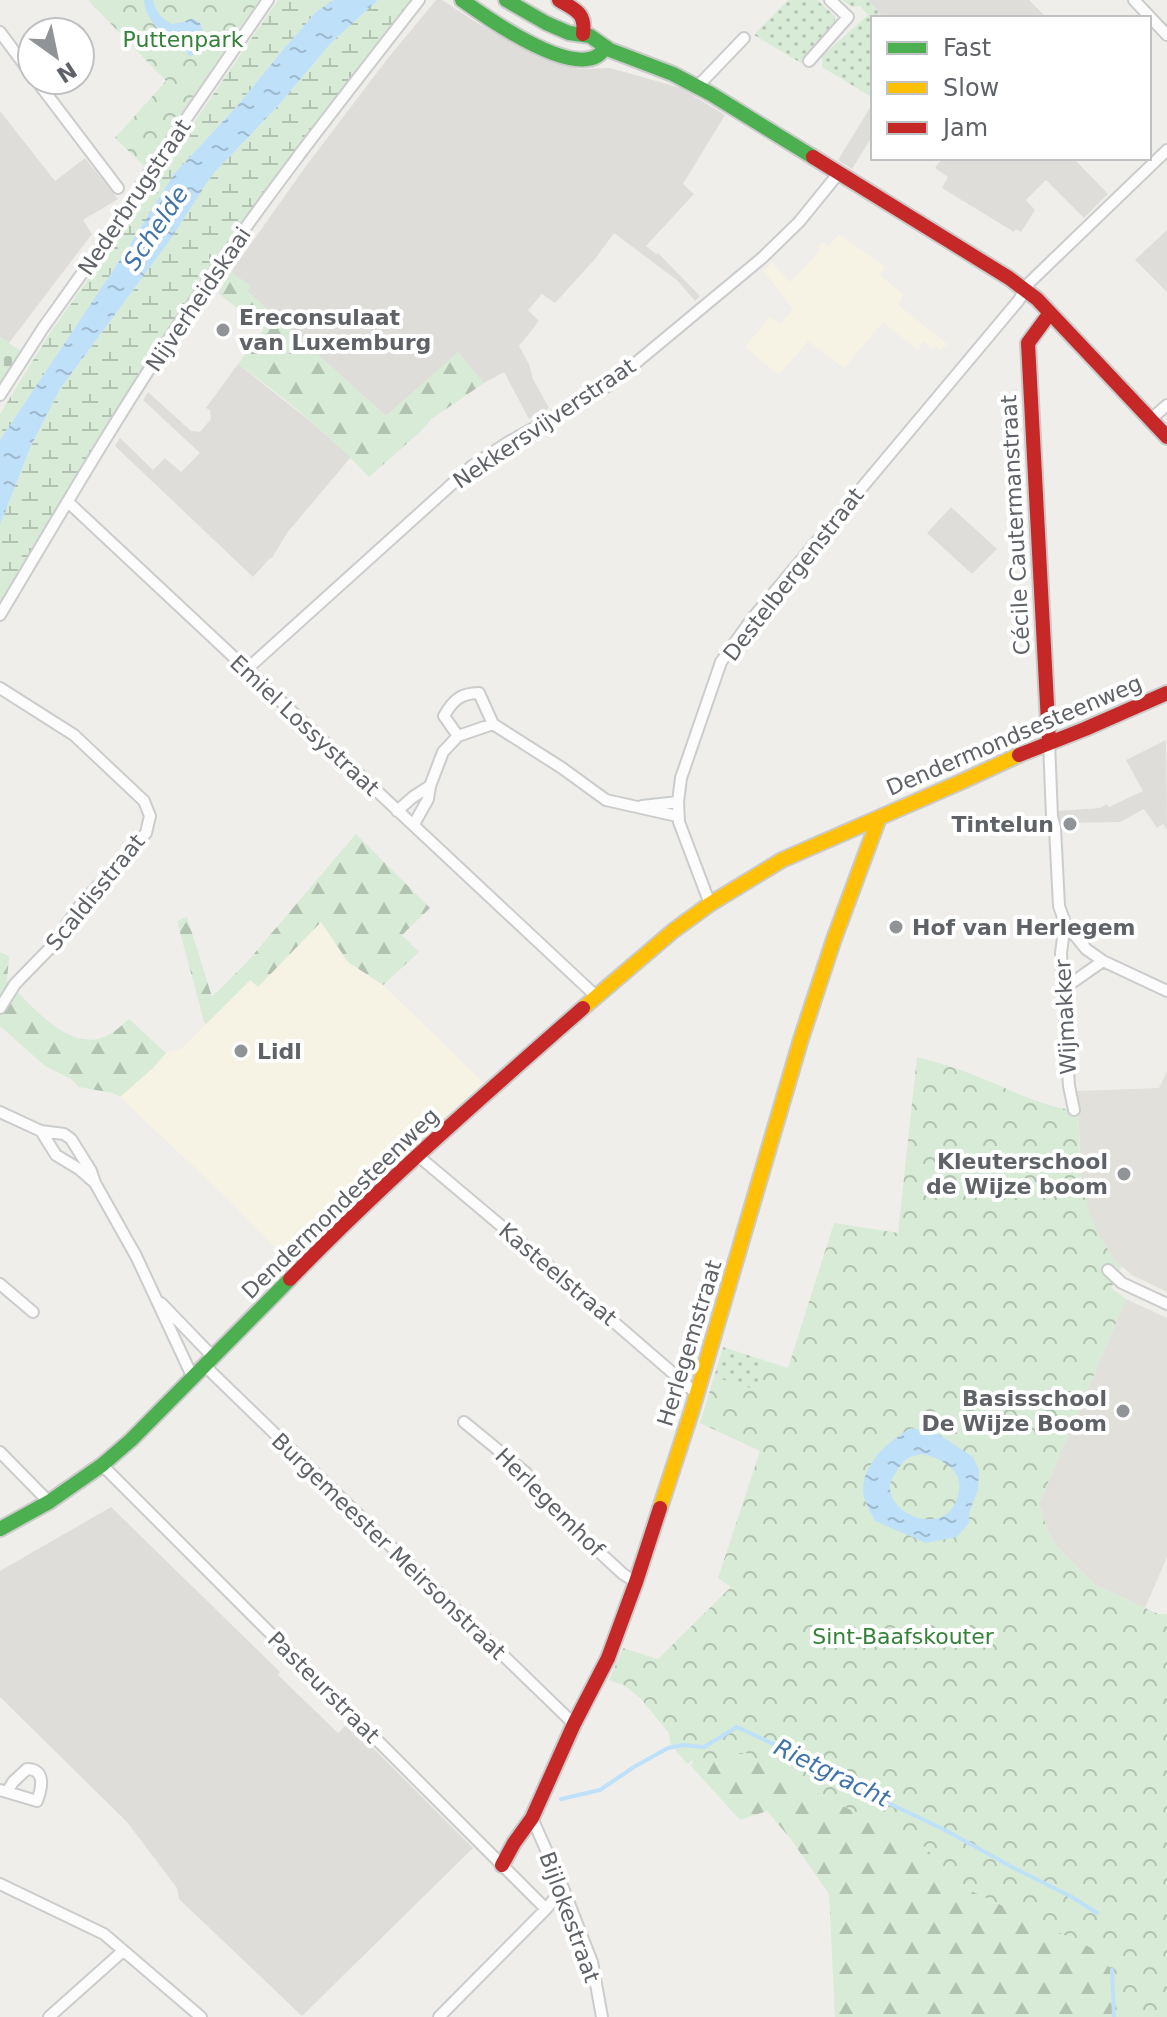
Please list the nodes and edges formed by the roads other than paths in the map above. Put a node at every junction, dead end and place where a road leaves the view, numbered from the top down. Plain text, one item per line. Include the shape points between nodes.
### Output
1 (268, 0) edge
2 (419, 0) edge
3 (462, 0) edge
4 (506, 0) edge
5 (559, 0) edge
6 (830, 0) edge
7 (1134, 0) edge
8 (1149, 16) edge
9 (1151, 18) edge
10 (0, 32) edge
11 (583, 34) junction
12 (1167, 35) edge
13 (744, 38) dead end
14 (606, 47) junction
15 (16, 54) edge
16 (564, 56) junction
17 (809, 61) dead end
18 (697, 87) junction
19 (48, 96) edge
20 (1167, 150) edge
21 (838, 174) junction
22 (118, 188) dead end
23 (1026, 290) junction
24 (1050, 313) junction
25 (0, 395) edge
26 (1167, 405) edge
27 (1151, 419) junction
28 (1167, 437) edge
29 (68, 502) junction
30 (0, 615) edge
31 (247, 669) junction
32 (0, 688) edge
33 (1167, 693) edge
34 (493, 724) junction
35 (458, 736) junction
36 (1049, 742) junction
37 (430, 786) junction
38 (678, 802) junction
39 (636, 807) junction
40 (397, 811) junction
41 (677, 816) junction
42 (879, 818) junction
43 (414, 824) junction
44 (710, 904) junction
45 (1065, 923) junction
46 (1103, 961) junction
47 (1063, 989) junction
48 (1167, 991) edge
49 (597, 997) junction
50 (0, 1008) edge
51 (1074, 1110) dead end
52 (0, 1112) edge
53 (41, 1131) junction
54 (417, 1155) junction
55 (95, 1183) junction
56 (1108, 1270) dead end
57 (0, 1284) edge
58 (154, 1296) junction
59 (1167, 1304) edge
60 (33, 1312) dead end
61 (210, 1362) junction
62 (193, 1378) junction
63 (697, 1394) junction
64 (464, 1422) dead end
65 (0, 1452) edge
66 (102, 1465) junction
67 (49, 1502) junction
68 (0, 1529) edge
69 (636, 1582) junction
70 (574, 1724) junction
71 (532, 1818) junction
72 (502, 1865) junction
73 (0, 1884) edge
74 (563, 1888) junction
75 (546, 1909) junction
76 (123, 1951) junction
77 (49, 2017) edge
78 (201, 2017) edge
79 (439, 2017) edge
80 (602, 2017) edge

1 - 25 street, Nederbrugstraat
2 - 29 street, Nijverheidskaai via 192,304
3 - 16 street
4 - 11 street via 546,23
5 - 11 street via 581,14
6 - 17 street via 848,17
7 - 8 street
9 - 12 street
10 - 15 street
11 - 14 street
11 - 16 street
13 - 18 street
14 - 16 street via 593,58
14 - 18 street
18 - 21 street
19 - 22 street
20 - 23 street, Destelbergenstraat
21 - 23 street
21 - 31 street, Nekkersvijverstraat via 799,222 749,269 608,386 472,466
23 - 24 street
23 - 38 street, Destelbergenstraat via 721,662 681,778
24 - 27 street
24 - 36 street, Cécile Cautermanstraat via 1028,343
26 - 27 street
27 - 28 street
29 - 30 street, Nijverheidskaai
29 - 31 street, Emiel Lossystraat
31 - 40 street, Emiel Lossystraat
32 - 50 street, Scaldisstraat via 74,735 144,801 150,816 146,833 79,907
33 - 36 street, Dendermondsesteenweg
34 - 35 street
34 - 35 street via 479,693 467,693 444,716
34 - 39 street via 606,800
35 - 37 street via 443,752
36 - 42 street, Dendermondsesteenweg
36 - 45 street, Wijmakker via 1059,906
37 - 40 street
37 - 43 street
38 - 39 street
38 - 41 street, Destelbergenstraat
39 - 41 street
40 - 43 street, Emiel Lossystraat
41 - 44 street, Destelbergenstraat
42 - 44 street, Dendermondsesteenweg via 782,860
42 - 63 street, Herlegemstraat via 801,1039
43 - 49 street, Emiel Lossystraat
44 - 49 street, Dendermondesteenweg
45 - 46 street
45 - 47 street, Wijmakker
46 - 47 street
46 - 48 street
47 - 51 street, Wijmakker
49 - 54 street, Dendermondesteenweg
52 - 53 street
53 - 55 street via 56,1155
53 - 55 street via 71,1139
54 - 61 street, Dendermondesteenweg
54 - 63 street, Kasteelstraat
55 - 58 street
56 - 59 street via 1122,1283
57 - 60 street
58 - 61 street, Burgemeester Meirsonstraat
58 - 62 street
61 - 62 street, Dendermondesteenweg
61 - 70 street, Burgemeester Meirsonstraat
62 - 66 street, Dendermondesteenweg
63 - 69 street, Herlegemstraat
64 - 69 street, Herlegemhof via 526,1473 544,1501
65 - 67 street
66 - 67 street, Dendermondesteenweg
66 - 72 street, Pasteurstraat
67 - 68 street, Dendermondesteenweg
69 - 70 street, Herlegemstraat via 608,1658
70 - 71 street, Herlegemstraat
71 - 72 street, Herlegemstraat
71 - 74 street, Bijlokestraat
72 - 75 street, Pasteurstraat
73 - 76 street via 104,1934
74 - 75 street
74 - 80 street, Bijlokestraat via 592,1962
75 - 79 street
76 - 77 street
76 - 78 street

